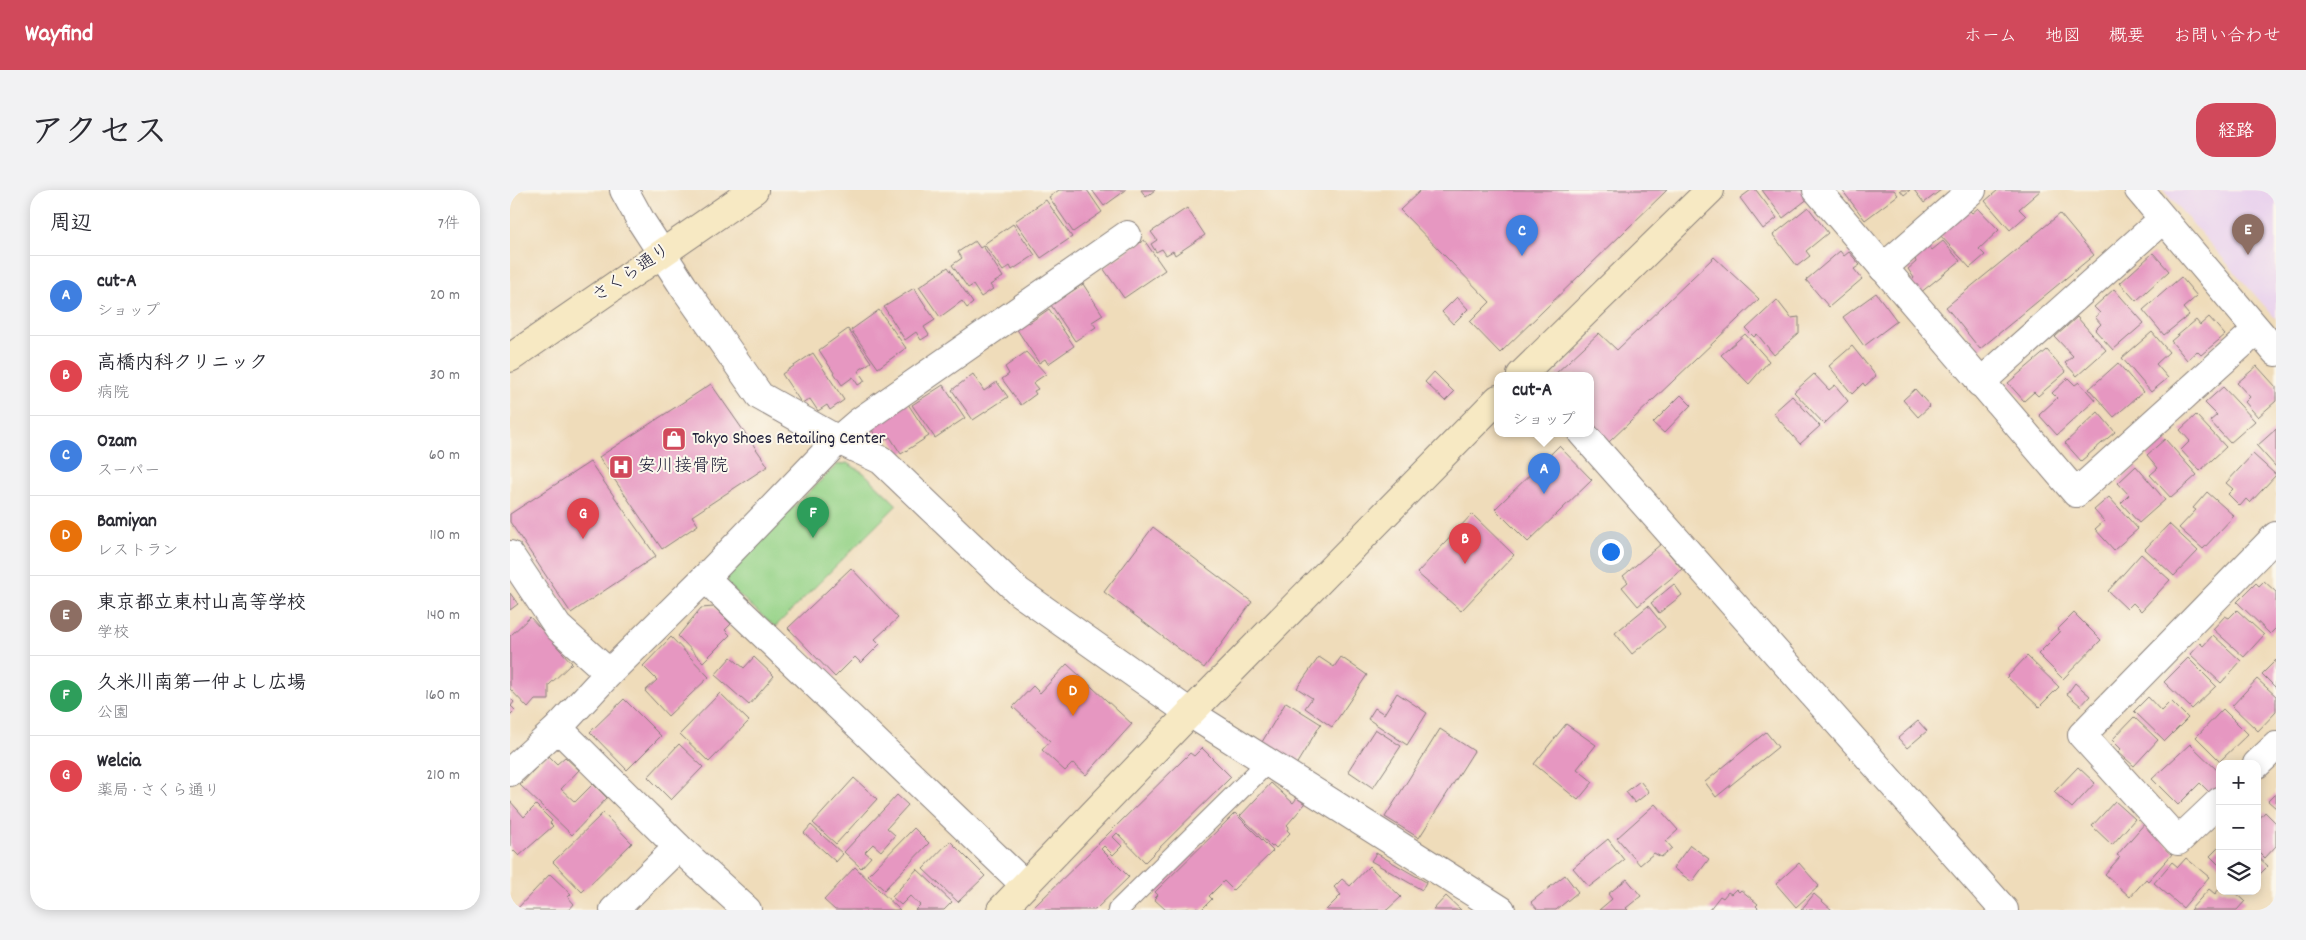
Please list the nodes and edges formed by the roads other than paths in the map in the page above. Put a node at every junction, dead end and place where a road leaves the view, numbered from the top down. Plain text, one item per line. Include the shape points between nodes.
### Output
1 (624, 190) edge
2 (754, 190) edge
3 (1710, 190) edge
4 (1817, 190) edge
5 (1972, 190) edge
6 (2139, 190) edge
7 (2163, 218) junction
8 (1127, 235) dead end
9 (662, 254) junction
10 (1883, 268) junction
11 (2257, 330) junction
12 (2276, 352) edge
13 (510, 358) edge
14 (1528, 372) edge
15 (1980, 382) junction
16 (1494, 403) edge
17 (1586, 437) edge
18 (838, 440) junction
19 (2276, 536) edge
20 (510, 555) edge
21 (705, 578) junction
22 (609, 673) junction
23 (1190, 713) junction
24 (558, 728) junction
25 (2276, 746) edge
26 (2261, 760) edge
27 (1267, 763) junction
28 (510, 772) edge
29 (2216, 805) edge
30 (678, 847) junction
31 (1025, 884) junction
32 (614, 910) edge
33 (747, 910) edge
34 (1001, 910) edge
35 (1118, 910) edge
36 (1501, 910) edge
37 (2004, 910) edge

1 - 9 street
2 - 9 street, さくら通り
3 - 14 street
4 - 10 street
5 - 10 street
6 - 7 street
7 - 11 street
7 - 15 street
8 - 18 street via 859,422
9 - 13 street, さくら通り
9 - 18 street via 760,396
10 - 15 street
11 - 12 street
11 - 15 street via 2076,493
16 - 23 street
17 - 37 street
18 - 21 street
18 - 23 street via 881,460 1019,592
19 - 29 street via 2082,735 2178,841
20 - 22 street via 558,627
21 - 22 street
21 - 31 street
22 - 24 street
23 - 27 street
23 - 31 street
24 - 28 street
24 - 30 street
25 - 26 street
27 - 35 lane
27 - 36 street
30 - 32 street
30 - 33 street
31 - 34 street

